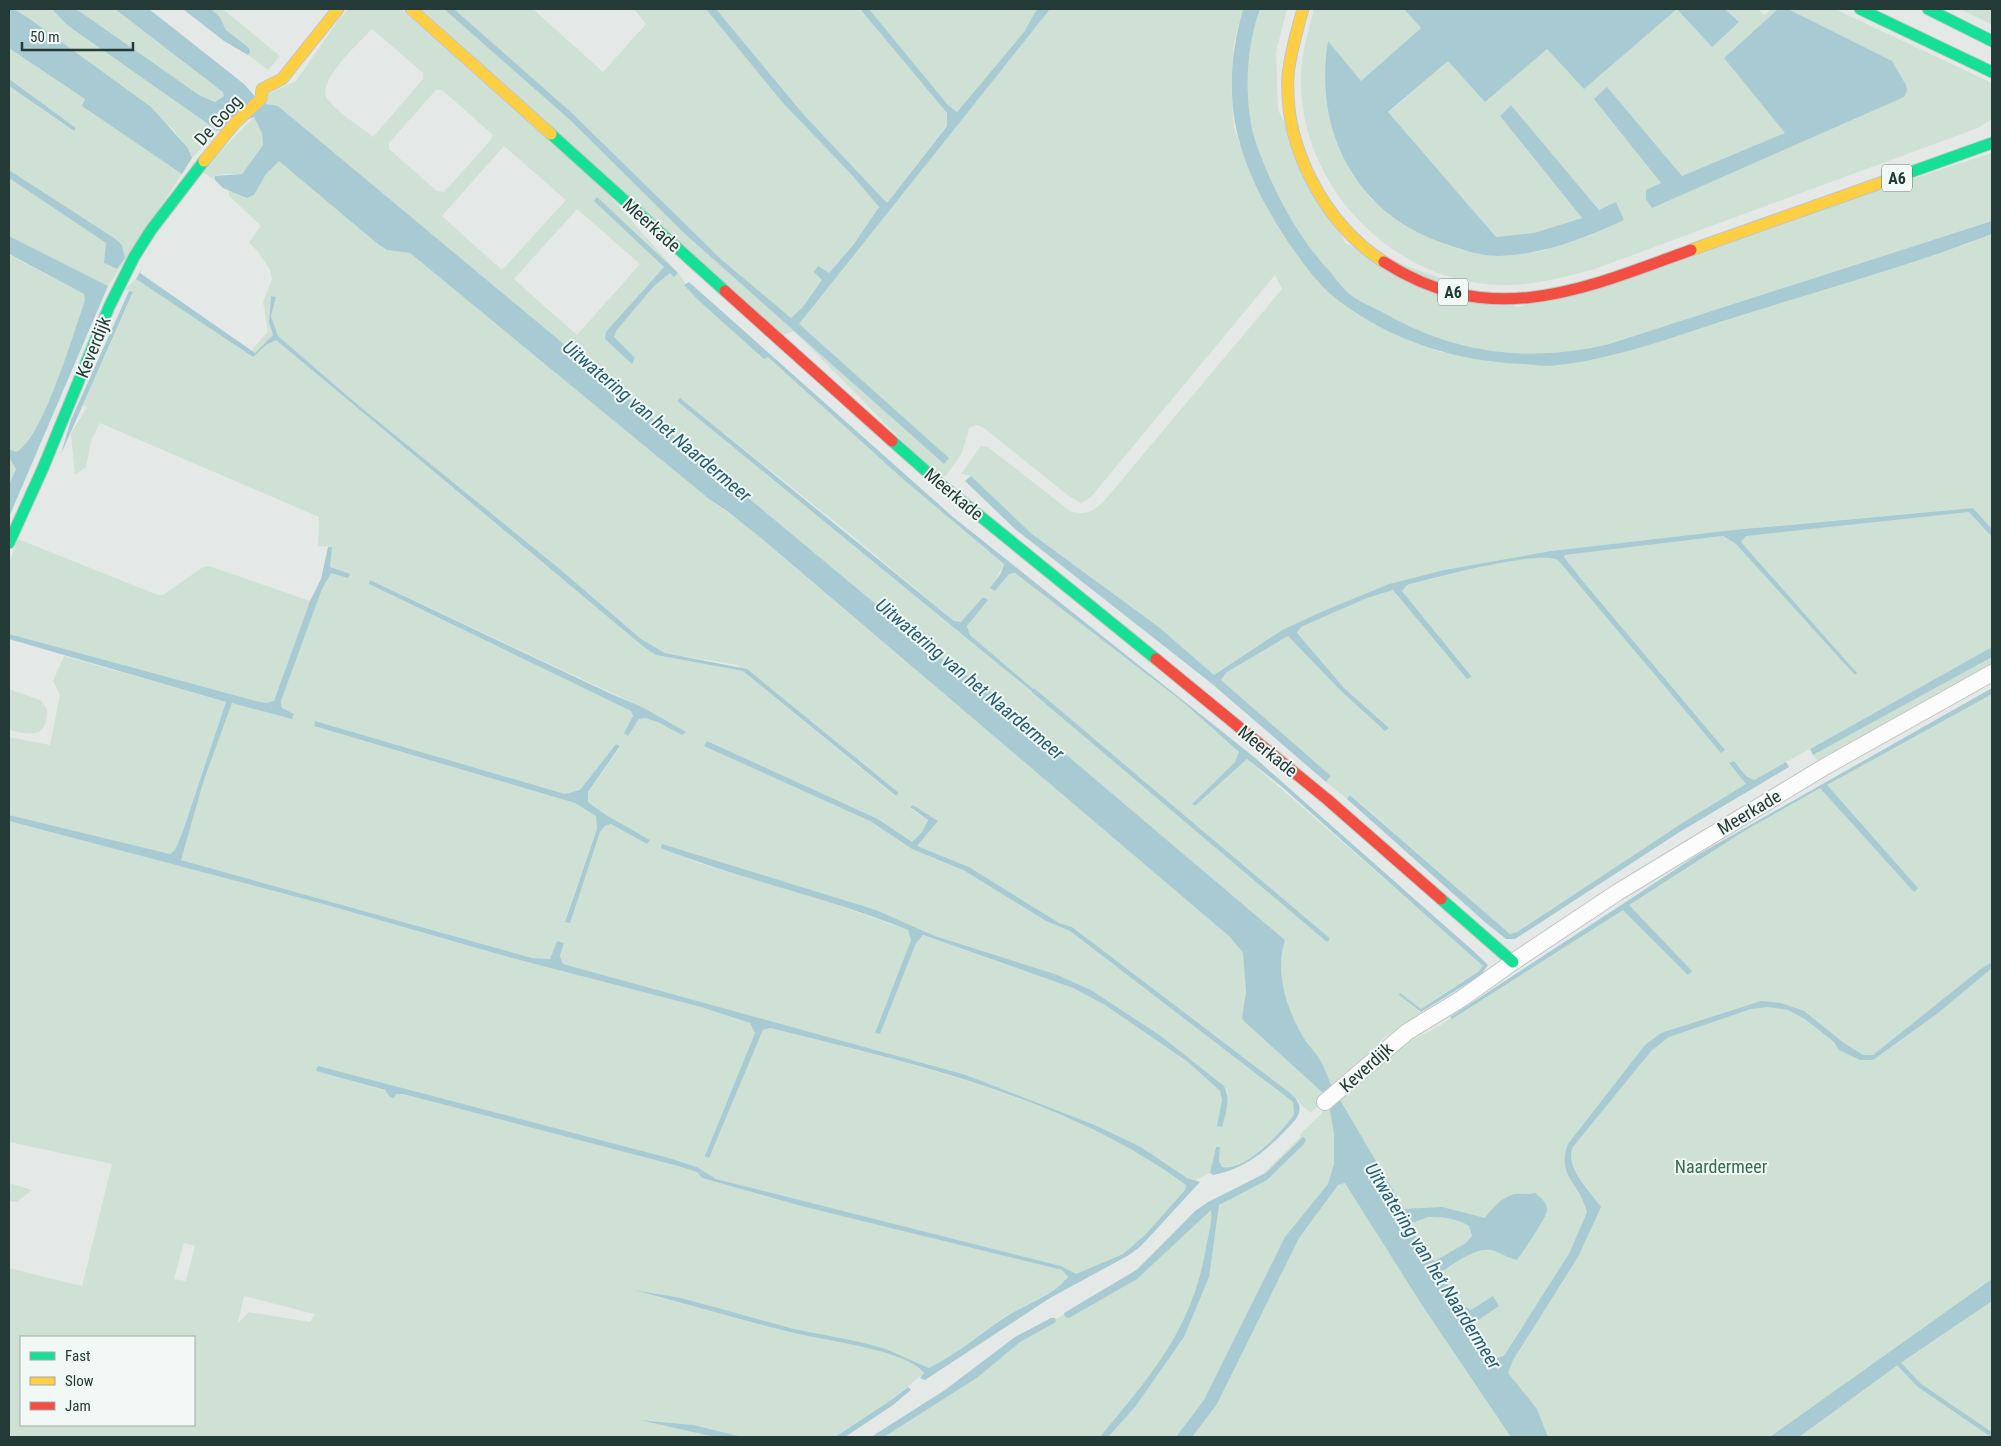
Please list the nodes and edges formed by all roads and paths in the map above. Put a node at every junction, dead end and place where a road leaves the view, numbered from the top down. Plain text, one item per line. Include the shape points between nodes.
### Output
1 (338, 9) edge
2 (411, 9) edge
3 (1302, 9) edge
4 (1860, 9) edge
5 (1928, 9) edge
6 (1992, 41) edge
7 (1992, 72) edge
8 (1992, 143) edge
9 (201, 165) joint
10 (9, 543) edge
11 (1992, 673) edge
12 (1513, 962) junction
13 (1407, 1032) joint
14 (1332, 1097) dead end

1 - 9 main road, De Goog via 282,79 262,89 261,99 235,123
2 - 12 main road, Meerkade via 943,486 1320,794
3 - 8 main road, A6 via 1290,54 1288,97 1297,143 1315,187 1340,224 1368,250 1426,285 1464,295 1510,300 1553,295 1600,283
4 - 7 main road
5 - 6 main road
9 - 10 main road, Keverdijk via 134,257 109,307
11 - 12 street, Meerkade via 1800,781 1618,892
12 - 13 street, Meerkade
13 - 14 street, Keverdijk

